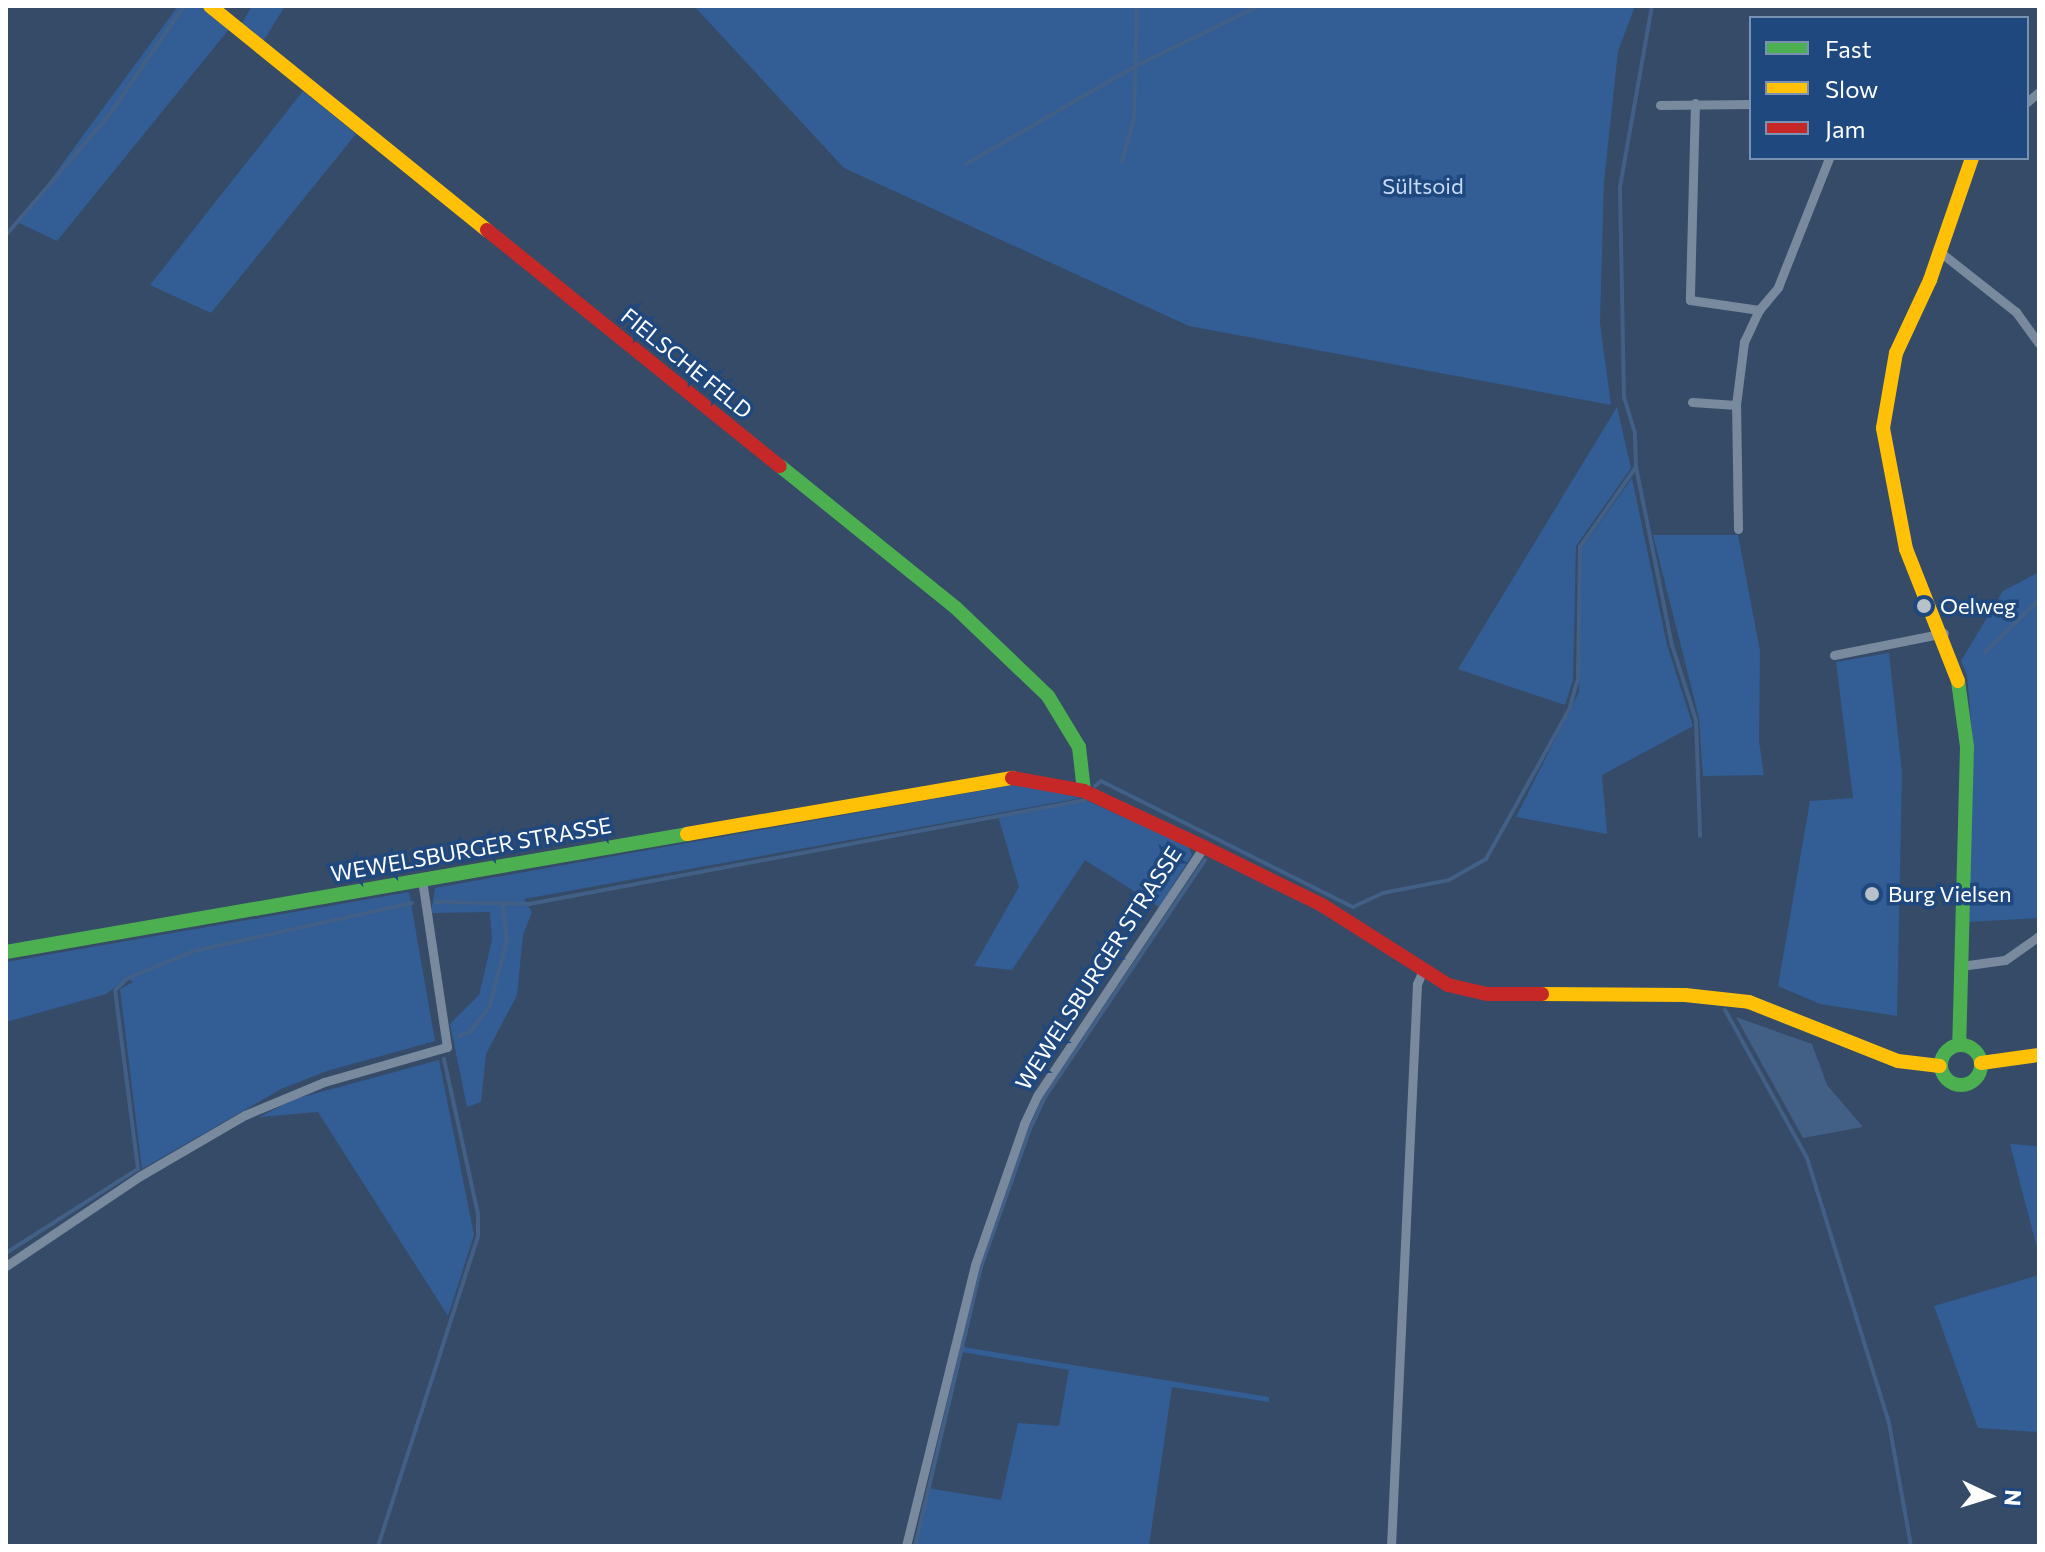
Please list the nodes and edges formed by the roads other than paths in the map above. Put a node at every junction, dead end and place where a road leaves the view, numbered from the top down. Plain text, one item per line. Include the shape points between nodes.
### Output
1 (210, 6) edge
2 (1695, 103) junction
3 (1749, 104) edge
4 (1660, 105) dead end
5 (1828, 160) edge
6 (1971, 160) edge
7 (1940, 252) junction
8 (1759, 310) junction
9 (2039, 344) edge
10 (1692, 402) dead end
11 (1736, 405) junction
12 (1738, 529) dead end
13 (1944, 633) junction
14 (1834, 655) dead end
15 (1084, 791) junction
16 (1204, 847) junction
17 (422, 880) junction
18 (2039, 936) edge
19 (6, 952) edge
20 (1961, 966) junction
21 (1423, 970) junction
22 (1959, 1044) junction
23 (2039, 1055) edge
24 (1981, 1063) junction
25 (1940, 1066) junction
26 (6, 1266) edge
27 (906, 1546) edge
28 (1391, 1546) edge

1 - 15 main road, FIELSCHE FELD via 956,608 1048,696 1070,725 1079,747
2 - 3 street
2 - 4 street
2 - 8 street via 1690,300
5 - 8 street via 1778,287
6 - 7 main road
7 - 9 street via 2016,312
7 - 13 main road via 1896,353 1883,428 1906,549
8 - 11 street via 1744,342
10 - 11 street
11 - 12 street
13 - 14 street
13 - 20 main road via 1956,672 1967,747
15 - 16 main road, WEWELSBURGER STRASSE
15 - 17 main road, WEWELSBURGER STRASSE via 1023,776
16 - 21 main road, WEWELSBURGER STRASSE via 1322,905
16 - 27 street, WEWELSBURGER STRASSE via 1037,1096 1024,1124 975,1265
17 - 19 main road, WEWELSBURGER STRASSE
17 - 26 street via 447,1047 324,1082 245,1115 140,1176
18 - 20 street via 2005,960
20 - 22 main road
21 - 25 main road, WEWELSBURGER STRASSE via 1448,985 1487,994 1685,995 1749,1002 1898,1061
21 - 28 street via 1417,984
22 - 24 main road via 1972,1048
22 - 25 main road via 1943,1054
23 - 24 main road
24 - 25 main road via 1975,1079 1960,1085 1950,1082

